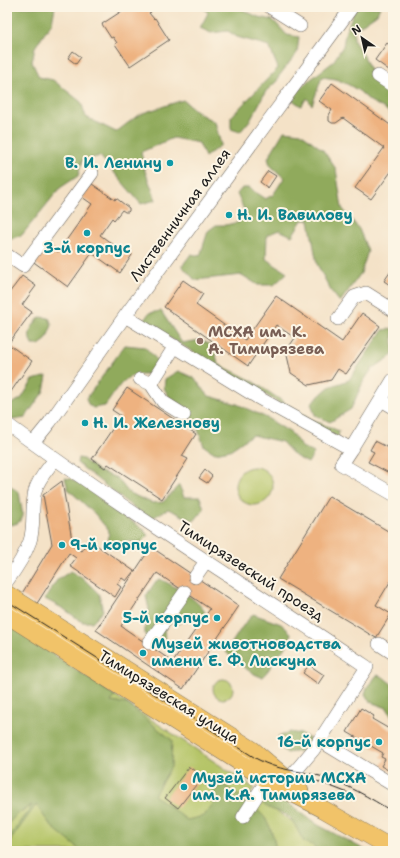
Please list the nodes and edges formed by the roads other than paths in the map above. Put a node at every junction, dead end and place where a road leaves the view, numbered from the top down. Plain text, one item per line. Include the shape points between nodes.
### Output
1 (270, 7) edge
2 (352, 7) edge
3 (300, 26) dead end
4 (378, 76) dead end
5 (393, 86) edge
6 (92, 173) dead end
7 (7, 255) edge
8 (393, 310) edge
9 (125, 316) junction
10 (338, 319) dead end
11 (175, 346) junction
12 (393, 380) edge
13 (381, 400) junction
14 (393, 407) edge
15 (184, 415) dead end
16 (7, 424) edge
17 (33, 443) junction
18 (350, 449) junction
19 (55, 460) junction
20 (393, 494) edge
21 (206, 561) junction
22 (195, 577) dead end
23 (7, 581) edge
24 (185, 592) dead end
25 (7, 594) edge
26 (7, 604) edge
27 (7, 615) edge
28 (150, 643) dead end
29 (379, 644) dead end
30 (393, 653) edge
31 (319, 740) junction
32 (278, 780) junction
33 (393, 785) edge
34 (243, 816) dead end
35 (393, 849) edge

1 - 3 street
2 - 9 street, Лиственничная аллея
4 - 5 street
6 - 7 street via 23,266
8 - 10 street via 366,293 354,297
9 - 11 street
9 - 17 street, Лиственничная аллея
11 - 15 street via 145,382 163,402
11 - 18 street via 257,397
12 - 13 street
13 - 14 street
13 - 18 street
16 - 17 street, Тимирязевский проезд
17 - 19 street, Тимирязевский проезд
18 - 20 street via 341,464
19 - 21 street, Тимирязевский проезд
19 - 23 street via 38,483 30,540 19,564
21 - 22 street
21 - 31 street, Тимирязевский проезд via 367,667
24 - 28 street
25 - 32 main road, Тимирязевская улица via 253,750
26 - 32 street via 243,754
27 - 32 main road, Тимирязевская улица
29 - 30 street
31 - 32 street, Тимирязевский проезд via 314,749
31 - 33 street
32 - 34 street, Тимирязевский проезд
32 - 35 main road, Тимирязевская улица via 323,810

